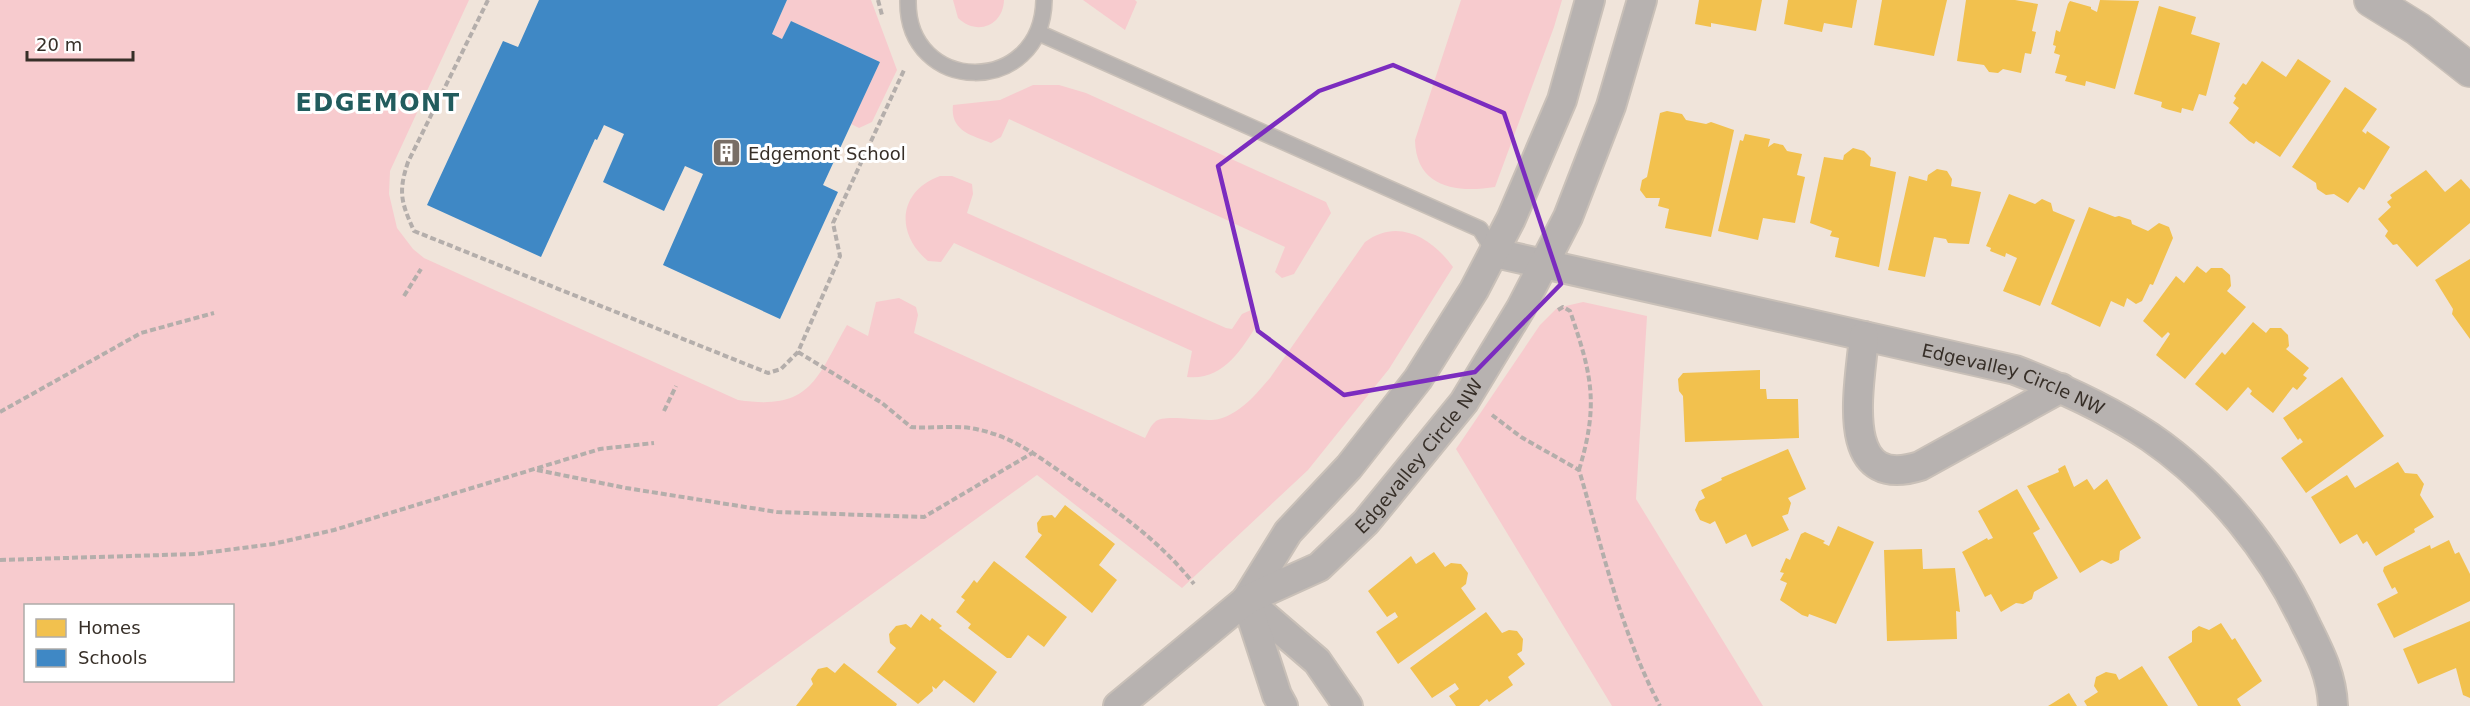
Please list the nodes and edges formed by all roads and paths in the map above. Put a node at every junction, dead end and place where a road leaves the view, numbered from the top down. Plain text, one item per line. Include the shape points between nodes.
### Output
1 (488, 0) edge
2 (878, 0) edge
3 (908, 0) edge
4 (1044, 0) edge
5 (1590, 0) edge
6 (1642, 0) edge
7 (2371, 0) edge
8 (884, 20) dead end
9 (1039, 33) junction
10 (902, 62) dead end
11 (2470, 70) edge
12 (1495, 253) junction
13 (1544, 264) junction
14 (421, 269) dead end
15 (404, 296) dead end
16 (214, 313) dead end
17 (1552, 314) dead end
18 (1864, 336) junction
19 (798, 352) junction
20 (676, 386) dead end
21 (2061, 388) junction
22 (1464, 402) junction
23 (664, 411) dead end
24 (0, 412) edge
25 (654, 443) dead end
26 (1034, 452) junction
27 (534, 469) junction
28 (1579, 470) junction
29 (0, 560) edge
30 (1194, 584) dead end
31 (1246, 600) junction
32 (1118, 706) edge
33 (1283, 706) edge
34 (1348, 706) edge
35 (1660, 706) edge
36 (2333, 706) edge

1 - 19 path via 408,162 400,192 414,231 757,370 768,373 781,369
2 - 8 path
3 - 9 lane via 913,33 924,50 957,71 996,71 1028,50
4 - 9 lane
5 - 12 street, Edgevalley Circle NW via 1562,100
6 - 13 street, Edgevalley Circle NW via 1611,106 1568,217
7 - 11 street via 2418,29
9 - 12 lane via 1480,229
10 - 19 path via 906,70 833,223 840,256
12 - 13 street, Edgevalley Circle NW
12 - 31 street, Edgevalley Circle NW via 1418,379 1349,467 1288,532
13 - 18 street, Edgevalley Circle NW
13 - 22 street, Edgevalley Circle NW
14 - 15 path
16 - 24 path via 141,333
17 - 28 path via 1563,307 1569,309 1588,363 1593,394 1589,437
18 - 21 street, Edgevalley Circle NW via 2015,370
18 - 21 street via 1858,435 1870,458 1894,470 1920,466
19 - 26 path via 882,403 911,428 980,429
20 - 23 path
21 - 36 street, Edgevalley Circle NW via 2150,438 2234,514 2269,557 2301,614 2325,664 2333,689
22 - 28 path via 1486,411 1521,437
22 - 31 street, Edgevalley Circle NW via 1366,522 1319,567
25 - 27 path via 600,449
26 - 27 path via 924,517 777,512
26 - 30 path via 1129,519
27 - 29 path via 334,530 273,544 196,554
28 - 35 path via 1612,585 1645,678
31 - 32 street, Edgevalley Circle NW
31 - 33 street
31 - 34 street via 1317,661

